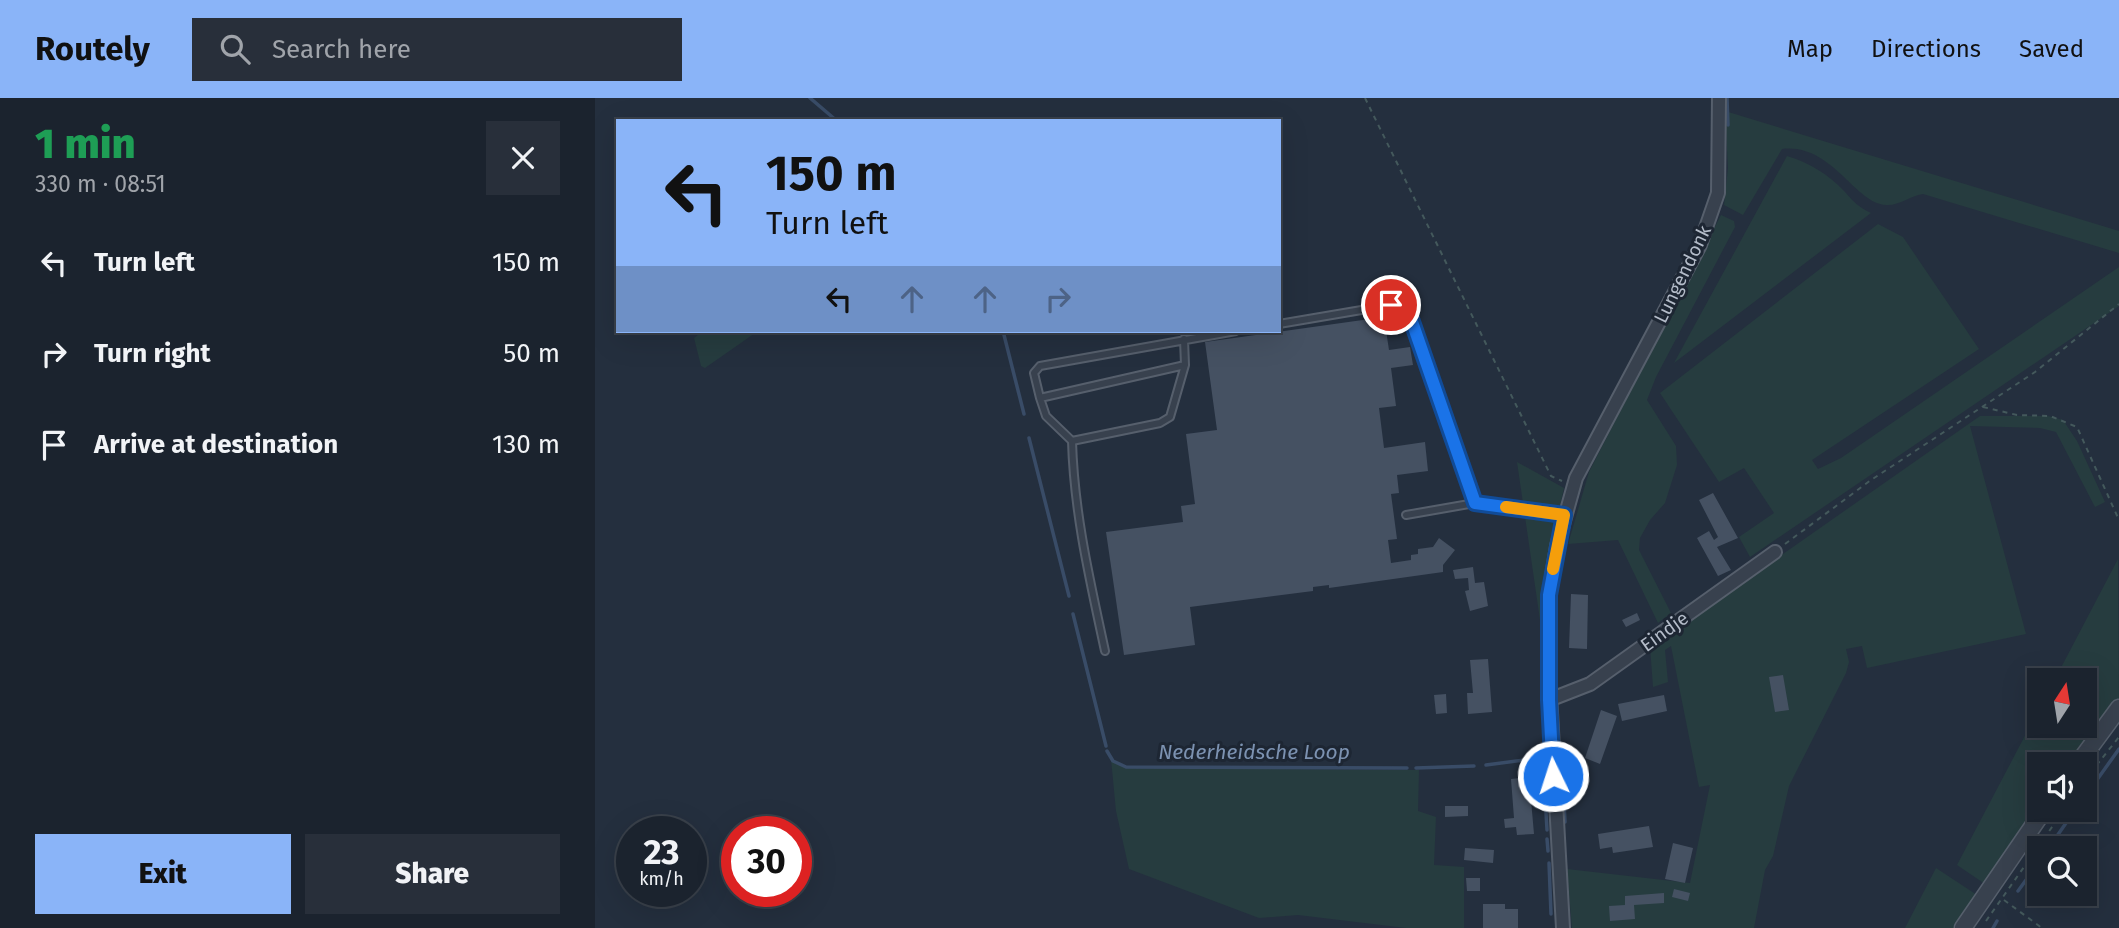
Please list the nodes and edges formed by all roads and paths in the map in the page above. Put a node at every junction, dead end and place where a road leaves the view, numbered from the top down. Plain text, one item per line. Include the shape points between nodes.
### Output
1 (1365, 98) edge
2 (1719, 98) edge
3 (2119, 304) edge
4 (1281, 324) edge
5 (1224, 333) edge
6 (1184, 340) junction
7 (1185, 365) junction
8 (1040, 398) junction
9 (1982, 407) junction
10 (1072, 441) junction
11 (1572, 486) junction
12 (1475, 503) junction
13 (1406, 515) dead end
14 (1564, 515) junction
15 (2119, 520) edge
16 (1775, 552) joint
17 (1105, 651) dead end
18 (1549, 700) junction
19 (2119, 708) edge
20 (2119, 737) edge
21 (2087, 752) edge
22 (2097, 765) edge
23 (2037, 822) edge
24 (2056, 822) edge
25 (2002, 899) junction
26 (1563, 928) edge
27 (1962, 928) edge
28 (1981, 928) edge
29 (2042, 928) edge

1 - 11 path via 1551,476
2 - 11 street, Lungendonk via 1718,193 1700,245
3 - 9 path via 2035,372
4 - 12 lane via 1391,305 1403,308 1410,316
5 - 6 lane
6 - 7 lane
6 - 8 lane via 1039,366 1034,373
7 - 8 lane
7 - 10 lane via 1170,417
8 - 10 lane via 1046,416
9 - 15 path via 2050,416 2077,427
9 - 16 path via 1871,480
10 - 17 lane via 1080,533
11 - 14 street
12 - 13 lane
12 - 14 lane
14 - 18 street via 1549,595
16 - 18 street, Eindje via 1590,684
18 - 26 street
19 - 21 street
20 - 22 path
23 - 27 street
24 - 25 path
25 - 28 path
25 - 29 path

